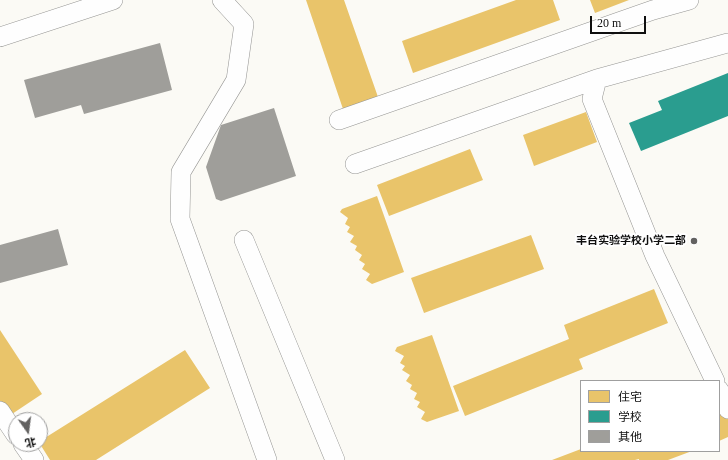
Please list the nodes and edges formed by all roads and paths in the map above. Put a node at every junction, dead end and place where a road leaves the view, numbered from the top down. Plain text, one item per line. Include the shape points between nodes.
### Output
1 (113, 0) edge
2 (222, 0) edge
3 (689, 0) edge
4 (0, 37) edge
5 (728, 43) edge
6 (597, 79) junction
7 (339, 120) dead end
8 (355, 164) dead end
9 (244, 240) dead end
10 (714, 380) edge
11 (720, 392) edge
12 (728, 409) edge
13 (0, 411) edge
14 (8, 422) edge
15 (267, 460) edge
16 (335, 460) edge

1 - 4 street
2 - 15 street via 244,24 236,80 181,172 180,219
3 - 7 street via 653,10
5 - 6 street
6 - 8 street
6 - 10 street via 592,98 655,256
9 - 16 street
11 - 12 street
13 - 14 street

